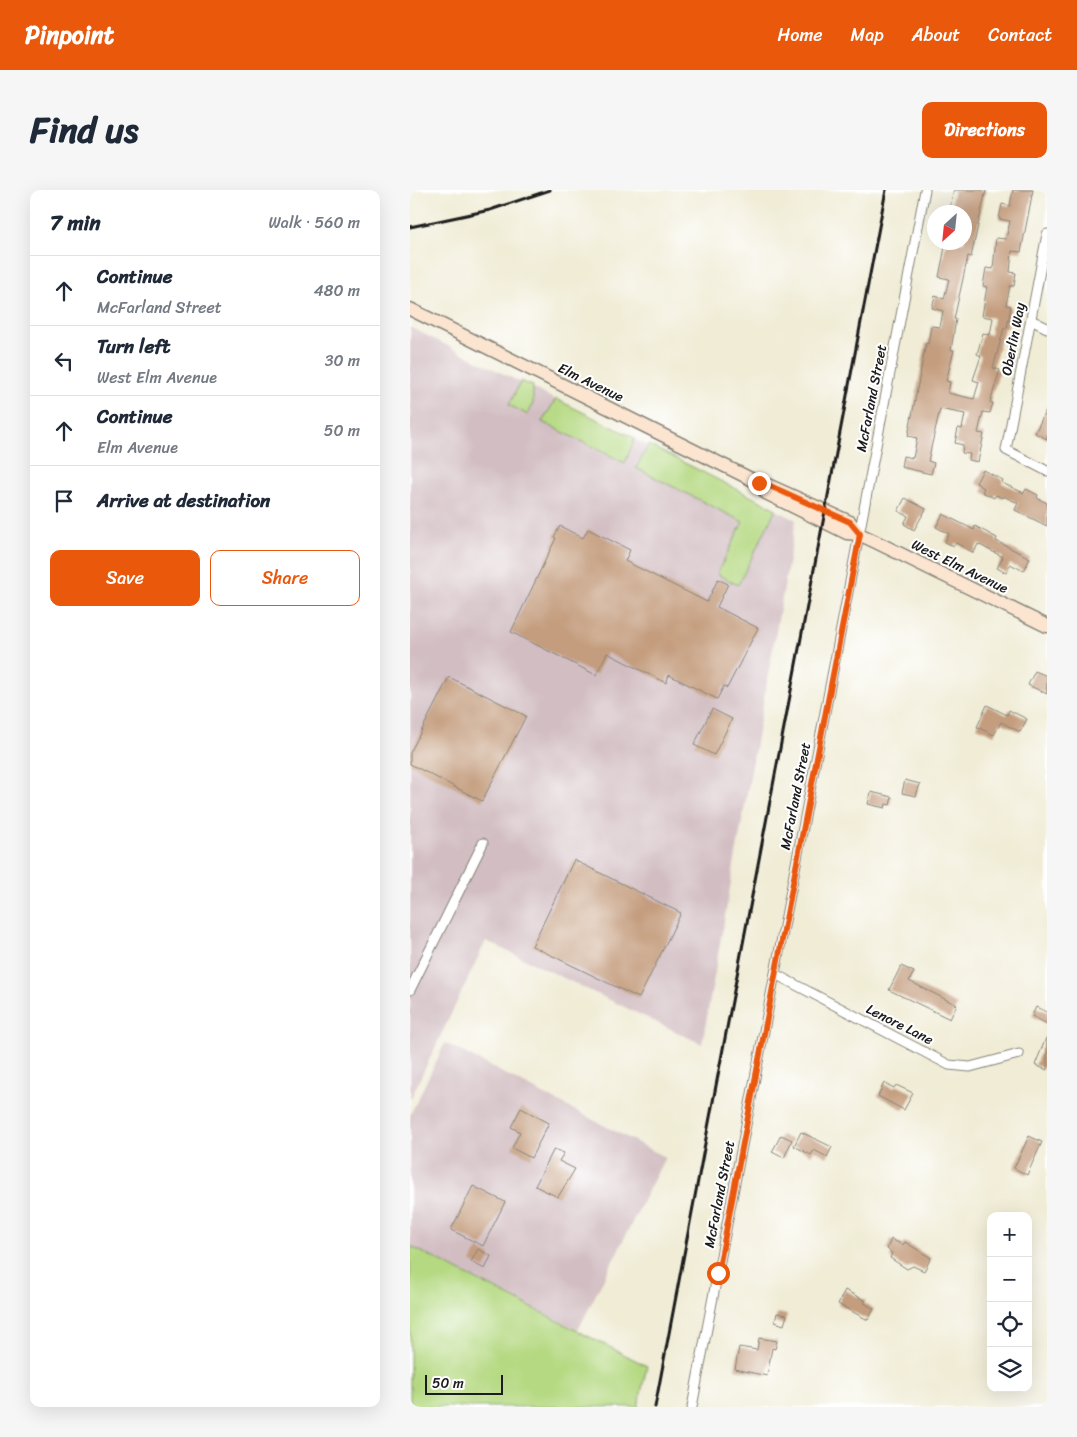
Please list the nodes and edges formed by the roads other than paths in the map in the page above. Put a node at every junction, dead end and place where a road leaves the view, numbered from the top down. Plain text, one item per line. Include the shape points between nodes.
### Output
1 (925, 190) edge
2 (1047, 234) edge
3 (410, 309) edge
4 (1031, 320) junction
5 (1047, 328) edge
6 (1047, 471) edge
7 (825, 517) joint
8 (860, 534) junction
9 (1047, 626) edge
10 (483, 843) dead end
11 (775, 974) junction
12 (410, 990) edge
13 (1019, 1054) dead end
14 (692, 1407) edge

1 - 8 street, McFarland Street
2 - 4 street, Oberlin Way
3 - 7 street, Elm Avenue via 770,486
4 - 5 street
4 - 6 street, Oberlin Way via 1006,450
7 - 8 street, West Elm Avenue via 850,522
8 - 9 street, West Elm Avenue
8 - 11 street, McFarland Street
10 - 12 street
11 - 13 street, Lenore Lane via 949,1065 970,1067
11 - 14 street, McFarland Street

